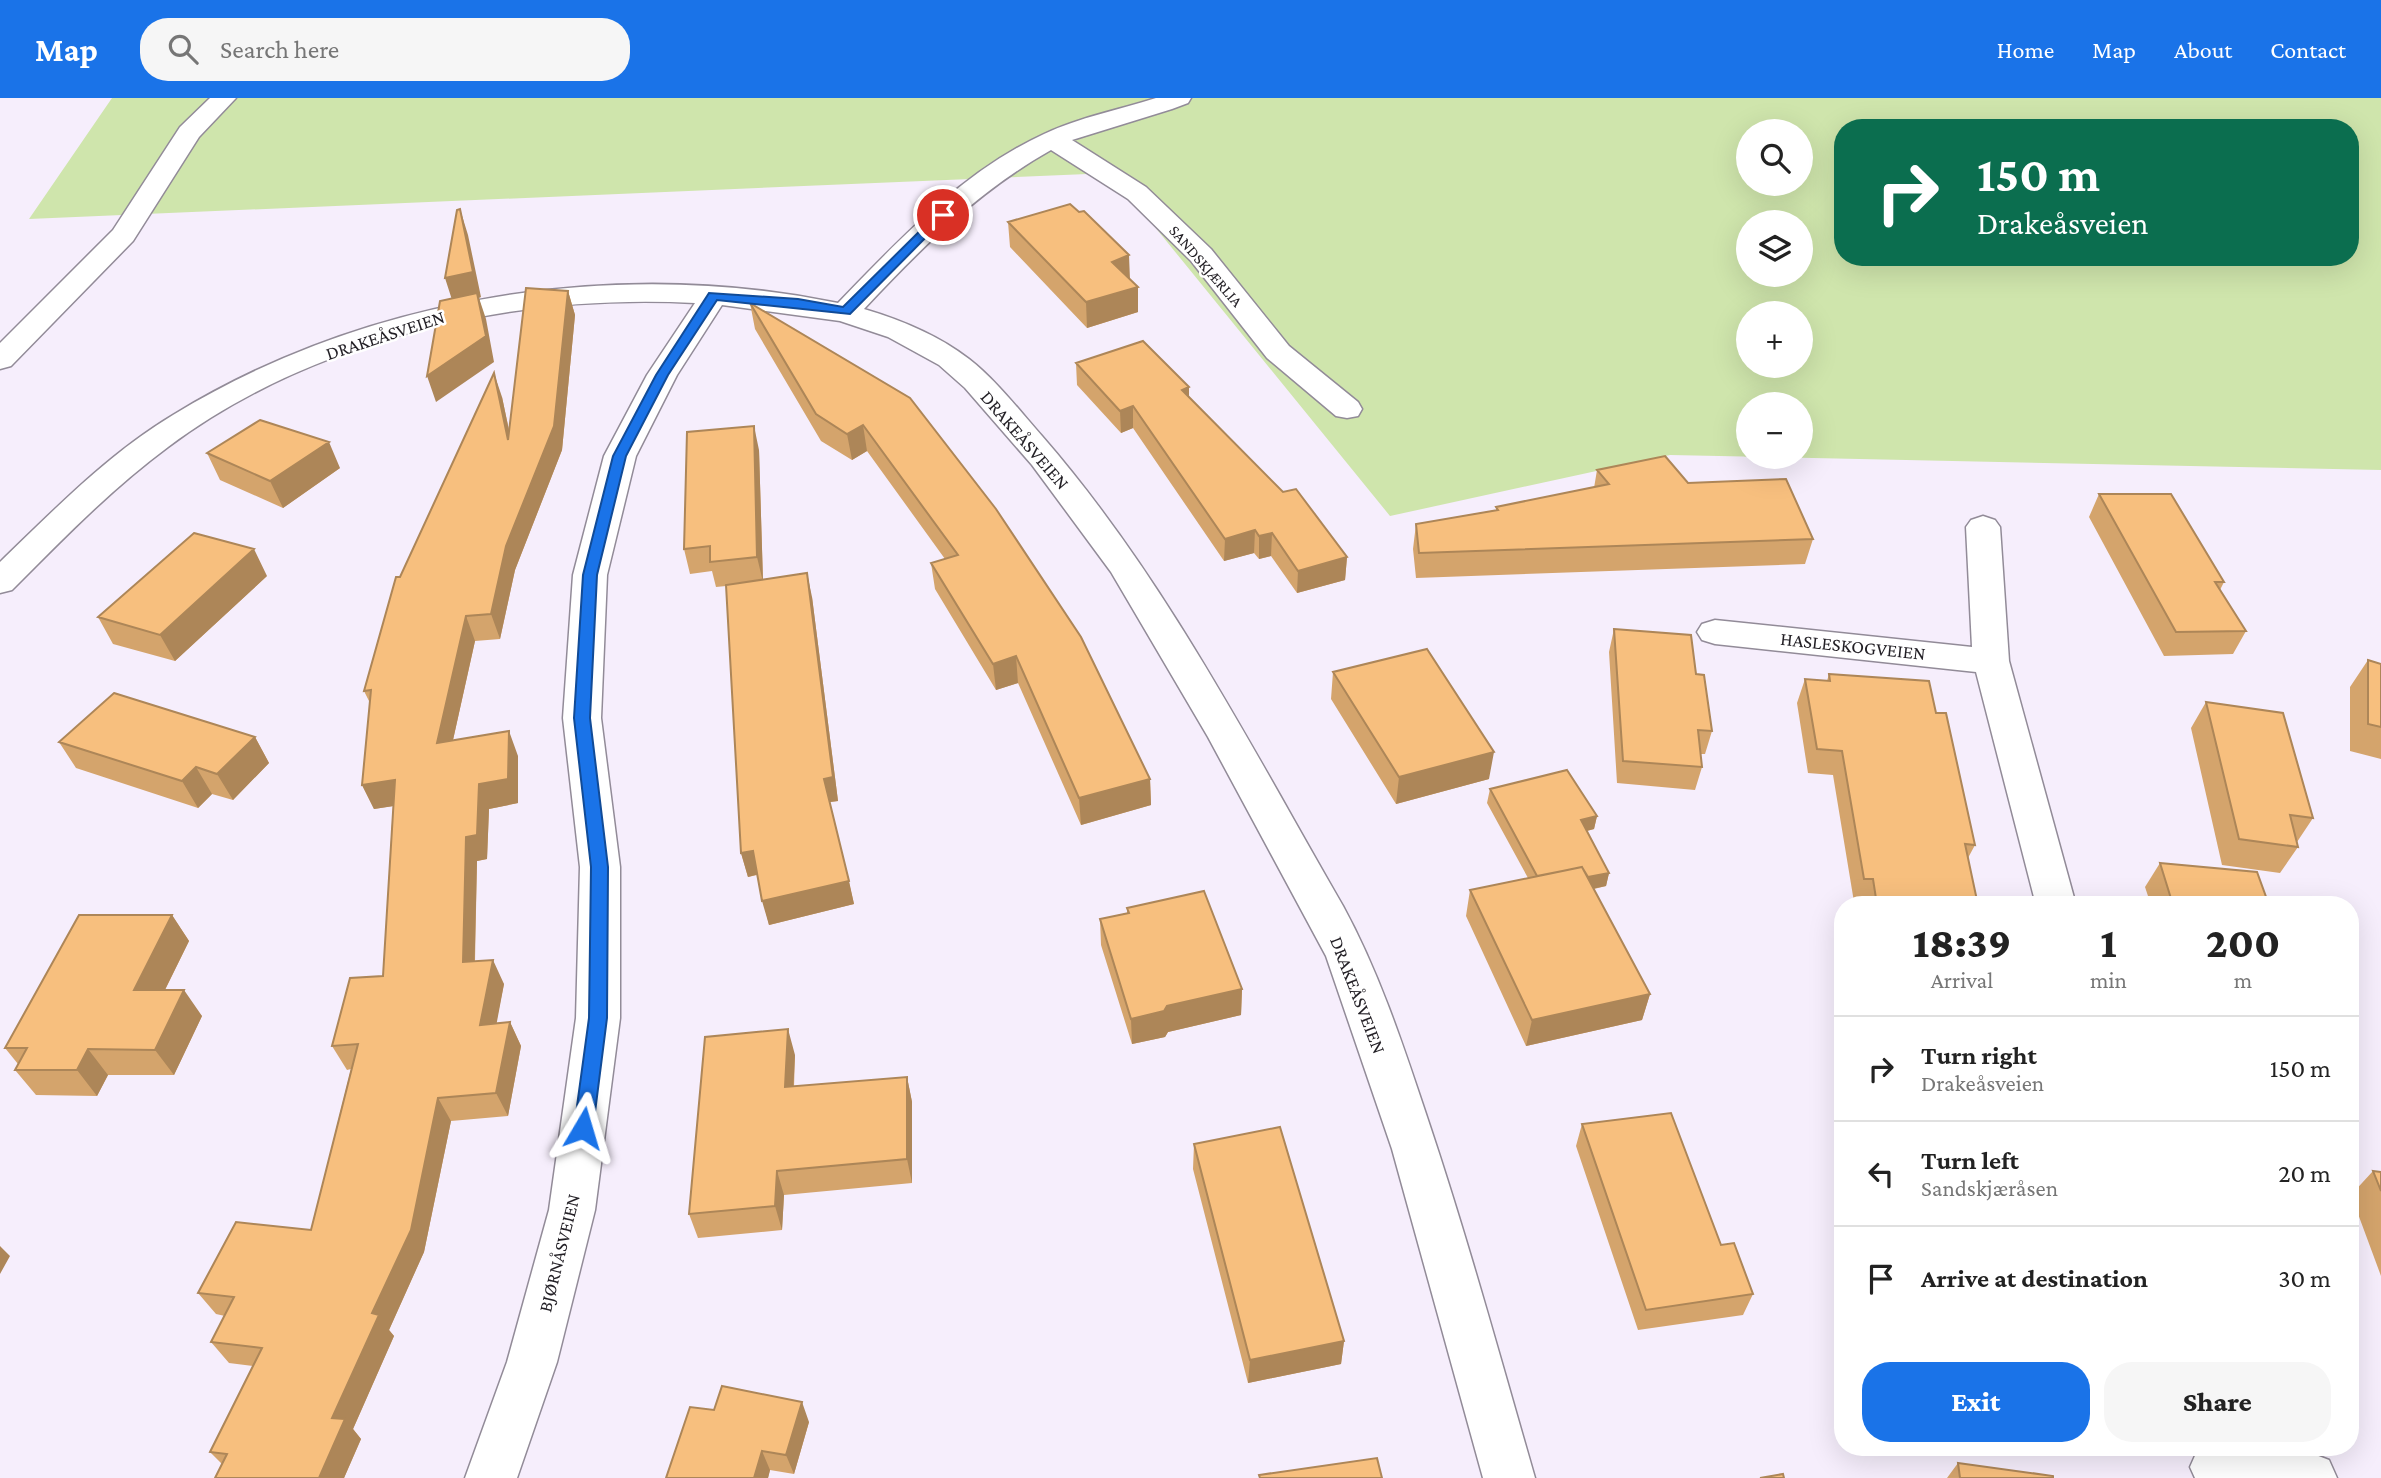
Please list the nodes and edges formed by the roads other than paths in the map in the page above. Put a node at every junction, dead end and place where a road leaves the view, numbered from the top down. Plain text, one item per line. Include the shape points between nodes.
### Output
1 (223, 98) edge
2 (1178, 98) edge
3 (1052, 140) junction
4 (714, 296) junction
5 (846, 311) junction
6 (0, 360) edge
7 (1347, 409) dead end
8 (1983, 527) dead end
9 (0, 582) edge
10 (1715, 632) dead end
11 (1991, 661) junction
12 (2054, 896) edge
13 (2215, 1464) edge
14 (491, 1478) edge
15 (1509, 1478) edge
16 (2311, 1478) edge

1 - 6 street via 189,132 123,235
2 - 3 street
3 - 5 street via 993,176 929,226
3 - 7 street, SANDSKJÆRLIA via 1137,193 1201,255 1278,352
4 - 5 street, DRAKEÅSVEIEN via 798,302
4 - 9 street, DRAKEÅSVEIEN via 600,293 519,301 462,311 325,353 183,422 127,462
4 - 14 street, BJØRNÅSVEIEN via 662,375 620,456 590,575 582,718 600,867 598,1018 572,1210 531,1362
5 - 15 street, DRAKEÅSVEIEN via 896,328 954,361 1044,456 1125,564 1216,717 1345,951 1423,1172
8 - 11 street
10 - 11 street, HASLESKOGVEIEN
11 - 12 street
13 - 16 street

